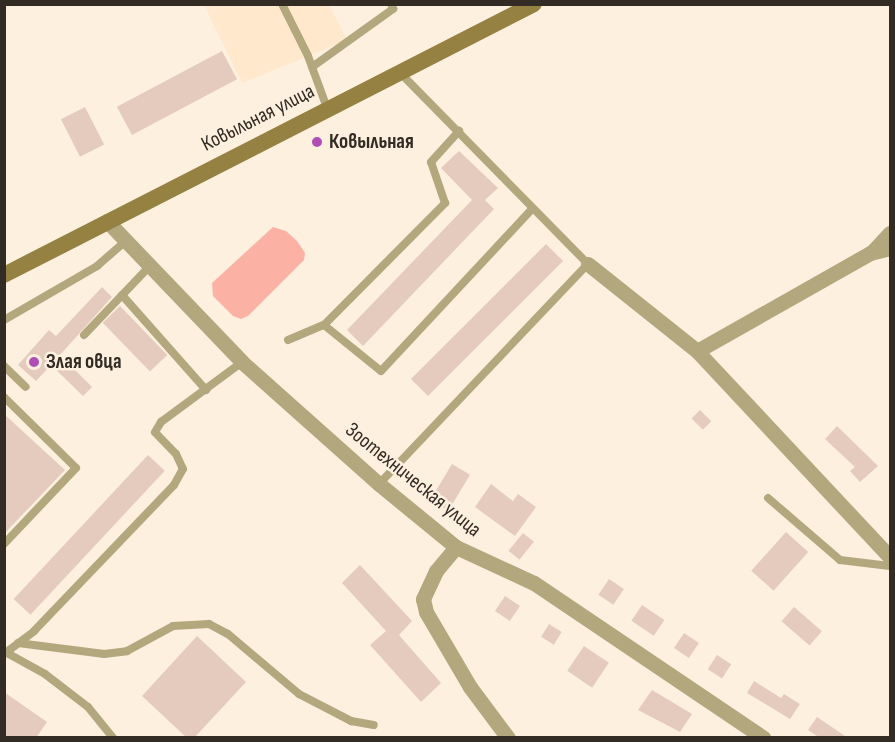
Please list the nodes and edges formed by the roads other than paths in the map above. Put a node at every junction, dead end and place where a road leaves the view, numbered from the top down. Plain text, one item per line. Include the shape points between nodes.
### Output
1 (282, 4) edge
2 (391, 4) edge
3 (534, 4) edge
4 (312, 68) junction
5 (399, 72) junction
6 (327, 108) junction
7 (459, 131) junction
8 (531, 210) junction
9 (107, 221) junction
10 (891, 233) edge
11 (126, 241) junction
12 (891, 248) edge
13 (870, 253) junction
14 (588, 264) junction
15 (150, 266) junction
16 (4, 275) edge
17 (122, 295) junction
18 (4, 320) edge
19 (324, 324) junction
20 (84, 335) dead end
21 (288, 340) dead end
22 (697, 351) junction
23 (242, 362) junction
24 (4, 366) edge
25 (26, 387) dead end
26 (206, 390) junction
27 (4, 397) edge
28 (379, 484) junction
29 (768, 498) dead end
30 (4, 544) edge
31 (456, 547) junction
32 (891, 557) edge
33 (891, 566) edge
34 (18, 643) junction
35 (6, 653) edge
36 (374, 725) dead end
37 (113, 738) edge
38 (508, 738) edge
39 (764, 738) edge

1 - 4 lane
2 - 4 lane via 393,9
3 - 5 main road, Ковыльная улица
4 - 6 lane
5 - 6 main road, Ковыльная улица
5 - 7 lane
6 - 9 main road, Ковыльная улица
7 - 8 lane via 514,186
7 - 19 lane via 431,162 445,203
8 - 14 lane
8 - 19 lane via 381,371
9 - 11 street, Зоотехническая улица
9 - 16 main road, Ковыльная улица
10 - 13 street
11 - 15 street, Зоотехническая улица
11 - 18 lane via 97,266
12 - 13 street
13 - 22 street
14 - 22 street
14 - 28 lane
15 - 17 lane
15 - 23 street, Зоотехническая улица
17 - 20 lane
17 - 26 lane
19 - 21 lane
22 - 32 street
23 - 26 lane
23 - 28 street, Зоотехническая улица
24 - 25 lane
26 - 34 lane via 161,422 155,432 177,454 183,469 174,485
27 - 30 lane via 76,468
28 - 31 street, Зоотехническая улица
29 - 33 lane via 840,560
31 - 38 street via 436,571 423,599 426,612 471,687
31 - 39 street, Зоотехническая улица via 534,583
34 - 35 lane
34 - 36 lane via 104,654 127,651 173,626 209,624 299,694 351,721
35 - 37 lane via 45,674 88,707

